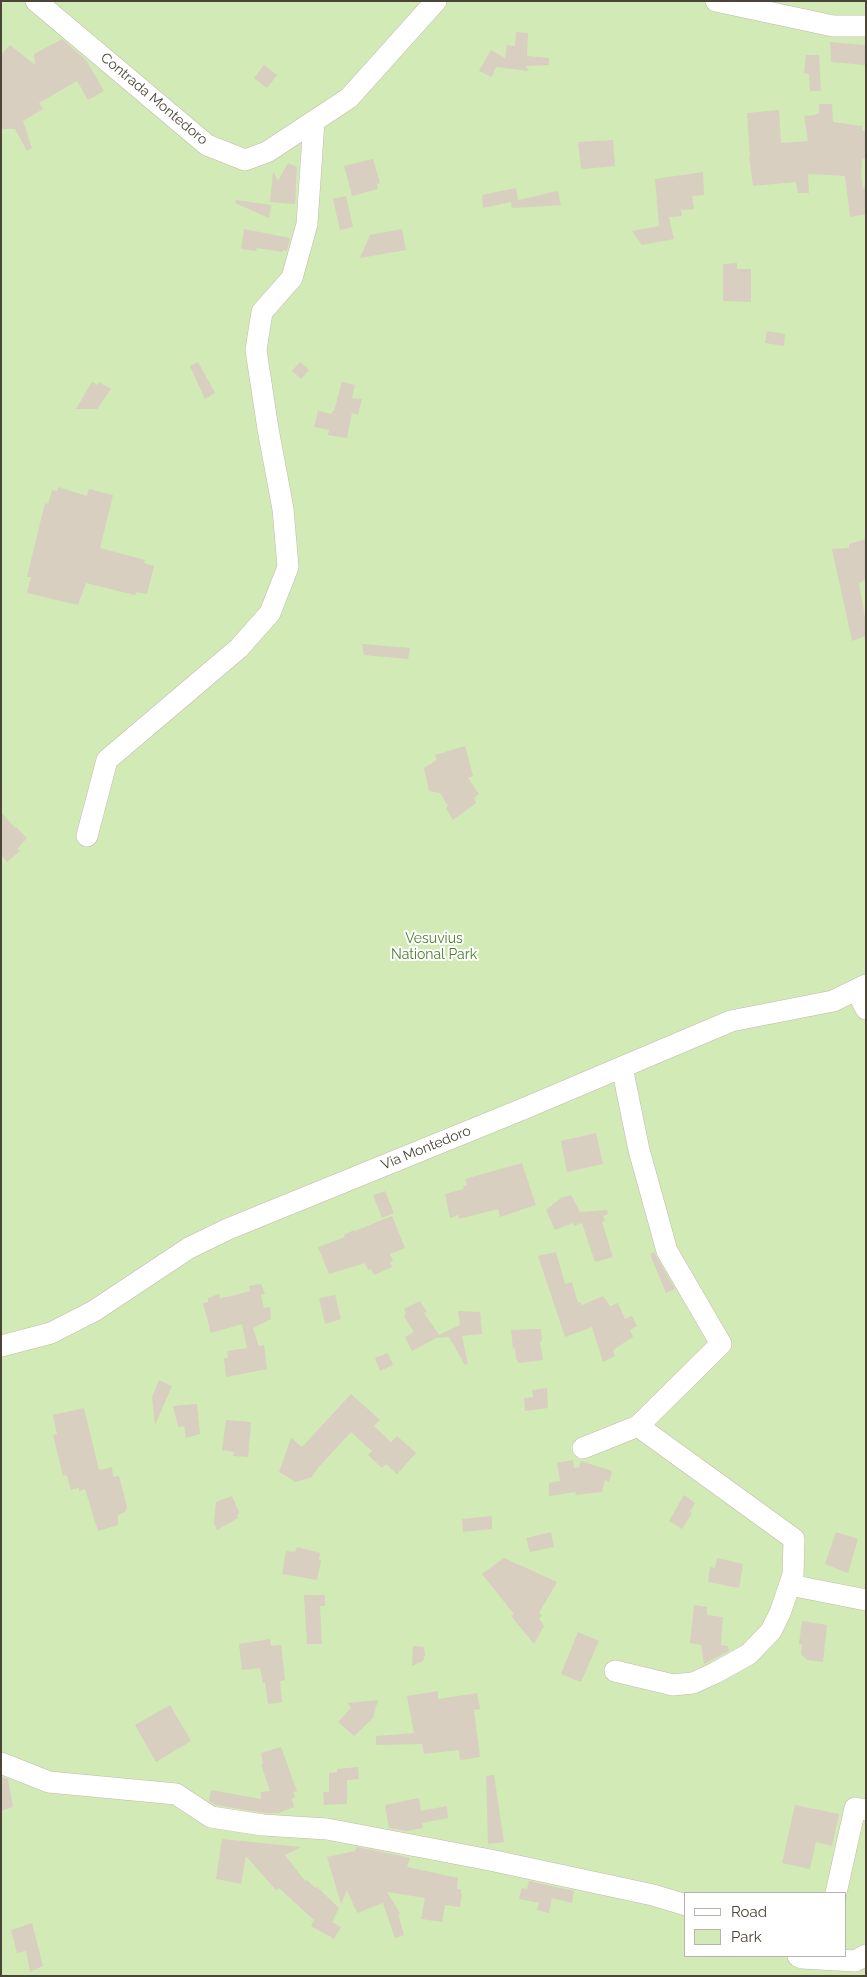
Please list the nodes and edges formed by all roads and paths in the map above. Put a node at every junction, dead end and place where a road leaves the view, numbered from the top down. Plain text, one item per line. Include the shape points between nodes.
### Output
1 (36, 1) edge
2 (436, 1) edge
3 (716, 1) edge
4 (866, 26) edge
5 (314, 121) junction
6 (87, 836) dead end
7 (863, 995) edge
8 (622, 1067) junction
9 (1, 1346) edge
10 (638, 1426) junction
11 (584, 1448) dead end
12 (790, 1585) junction
13 (866, 1600) edge
14 (615, 1671) dead end
15 (1, 1763) edge
16 (866, 1810) edge
17 (836, 1892) edge
18 (684, 1904) edge
19 (866, 1956) edge
20 (800, 1957) edge
21 (822, 1957) edge

1 - 5 street, Contrada Montedoro via 207,145 245,160 267,152
2 - 5 street, Contrada Montedoro via 349,98
3 - 4 street via 833,26
5 - 6 street via 308,224 292,278 262,312 256,350 283,509 288,567 270,613 239,648 107,760
7 - 8 street, Via Montedoro via 731,1021
8 - 9 street, Via Montedoro via 228,1229 189,1248 86,1315 51,1333
8 - 10 street via 639,1150 667,1251 721,1344
10 - 11 street
10 - 12 street via 794,1539
12 - 13 street
12 - 14 street via 771,1631 761,1643 749,1654 715,1673 693,1683 674,1685
15 - 18 street via 49,1782 176,1794 211,1817 263,1825 327,1829 634,1890
16 - 17 street via 855,1808
19 - 21 street via 855,1960
20 - 21 street

